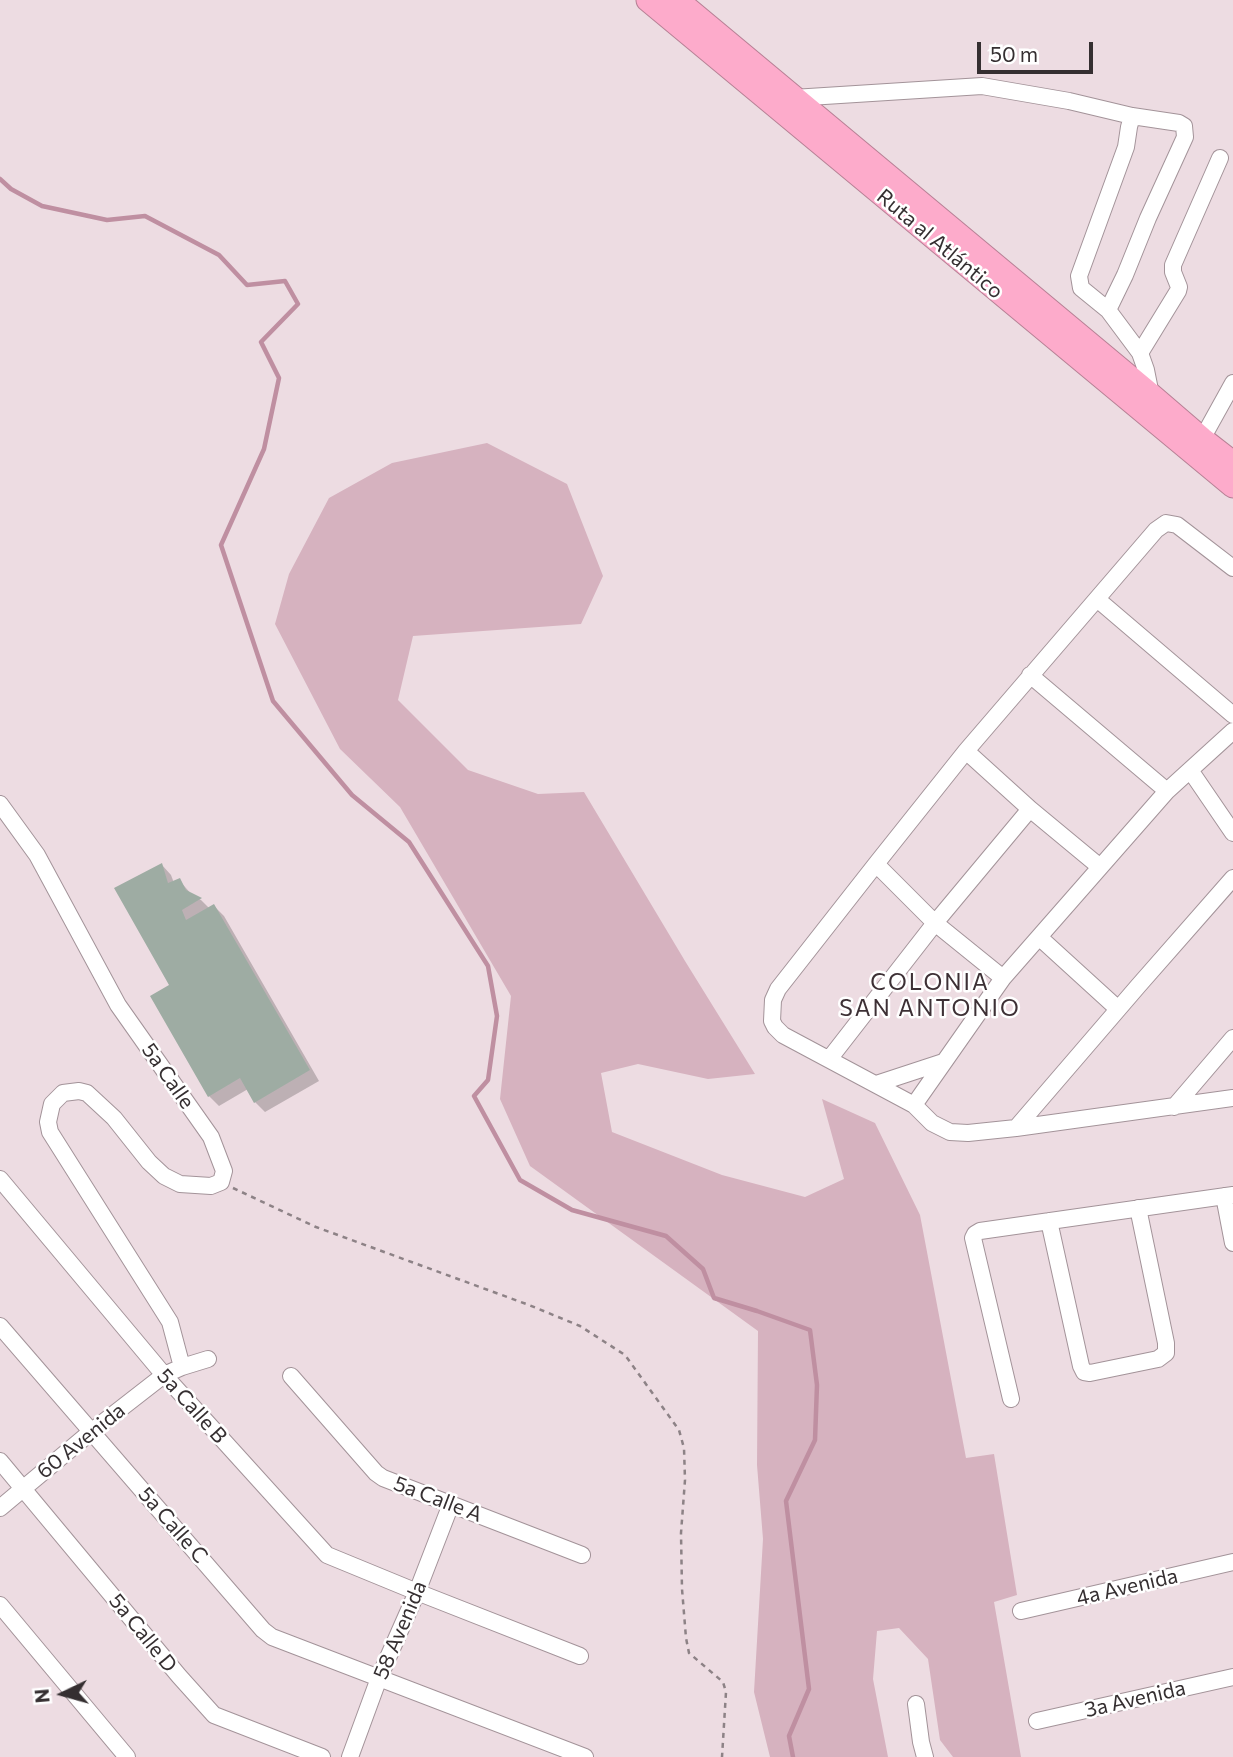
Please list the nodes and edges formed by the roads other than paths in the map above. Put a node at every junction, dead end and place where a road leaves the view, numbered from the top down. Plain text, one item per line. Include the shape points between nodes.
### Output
1 (648, 0) edge
2 (677, 0) edge
3 (793, 98) junction
4 (1132, 116) junction
5 (1220, 158) dead end
6 (1108, 310) junction
7 (1140, 354) junction
8 (1233, 383) edge
9 (1151, 395) junction
10 (1218, 411) junction
11 (1233, 419) edge
12 (1202, 439) junction
13 (1233, 463) edge
14 (1233, 486) edge
15 (1233, 568) edge
16 (1097, 599) junction
17 (1030, 675) junction
18 (1233, 715) edge
19 (1233, 731) edge
20 (966, 751) junction
21 (1190, 770) junction
22 (1167, 791) junction
23 (0, 804) edge
24 (1030, 809) junction
25 (1233, 833) edge
26 (876, 864) junction
27 (1101, 867) junction
28 (1233, 878) edge
29 (935, 923) junction
30 (1039, 937) junction
31 (1003, 978) junction
32 (1118, 1009) junction
33 (1233, 1038) edge
34 (830, 1058) junction
35 (943, 1062) junction
36 (876, 1084) junction
37 (1233, 1098) edge
38 (914, 1105) junction
39 (1174, 1107) junction
40 (1016, 1128) junction
41 (0, 1180) edge
42 (1229, 1196) edge
43 (1138, 1208) junction
44 (1049, 1221) junction
45 (1233, 1243) edge
46 (0, 1326) edge
47 (208, 1359) dead end
48 (182, 1367) junction
49 (164, 1375) junction
50 (290, 1376) dead end
51 (1010, 1399) dead end
52 (92, 1431) junction
53 (0, 1461) edge
54 (23, 1487) junction
55 (451, 1504) junction
56 (0, 1508) edge
57 (582, 1555) dead end
58 (1233, 1562) edge
59 (417, 1592) junction
60 (0, 1605) edge
61 (1021, 1611) dead end
62 (580, 1656) dead end
63 (1233, 1677) edge
64 (379, 1678) junction
65 (916, 1704) dead end
66 (1037, 1721) dead end
67 (127, 1757) edge
68 (322, 1757) edge
69 (350, 1757) edge
70 (585, 1757) edge
71 (925, 1757) edge

1 - 14 highway, Ruta al Atlántico
2 - 3 highway, Ruta al Atlántico
3 - 4 street via 982,86
3 - 9 highway, Ruta al Atlántico
4 - 6 street via 1126,147 1079,276 1081,288
4 - 6 street via 1179,123 1185,137
5 - 7 street via 1173,265 1178,290
6 - 7 street
7 - 9 street
8 - 10 street
9 - 12 highway, Ruta al Atlántico
10 - 11 street
10 - 12 street
12 - 13 highway, Ruta al Atlántico
15 - 16 street via 1177,525 1166,523
16 - 17 street
16 - 18 street
17 - 20 street
17 - 22 street
19 - 21 street
20 - 24 street
20 - 26 street
21 - 22 street
21 - 25 street
22 - 27 street
23 - 48 street, 5a Calle via 37,855 118,1005 211,1136 224,1171 221,1182 211,1186 180,1184 149,1162 88,1093 63,1093 52,1104 50,1132 170,1322
24 - 27 street
24 - 29 street
26 - 29 street
26 - 34 street via 773,1000 775,1027
27 - 30 street
28 - 32 street
29 - 31 street
29 - 34 street
30 - 31 street
30 - 32 street
31 - 35 street
32 - 40 street
33 - 39 street
34 - 36 street
35 - 36 street
35 - 38 street
36 - 38 street
37 - 39 street
38 - 40 street via 932,1123 950,1132
39 - 40 street
41 - 49 street, 5a Calle B
42 - 43 street
42 - 45 street
43 - 44 street
43 - 44 street via 1166,1353 1158,1359 1090,1373 1082,1366
44 - 51 street via 980,1231 973,1238
46 - 52 street, 5a Calle C
47 - 48 street
48 - 49 street
49 - 52 street, 60 Avenida
49 - 59 street, 5a Calle B via 327,1555
50 - 55 street, 5a Calle A via 376,1473
52 - 54 street, 60 Avenida
52 - 64 street, 5a Calle C via 263,1630
53 - 54 street, 5a Calle D
54 - 56 street, 60 Avenida
54 - 68 street, 5a Calle D via 214,1715
55 - 57 street, 5a Calle A
55 - 59 street, 58 Avenida
58 - 61 street, 4a Avenida
59 - 62 street, 5a Calle B
59 - 64 street, 58 Avenida
60 - 67 street
63 - 66 street, 3a Avenida
64 - 69 street, 58 Avenida
64 - 70 street, 5a Calle C
65 - 71 street

